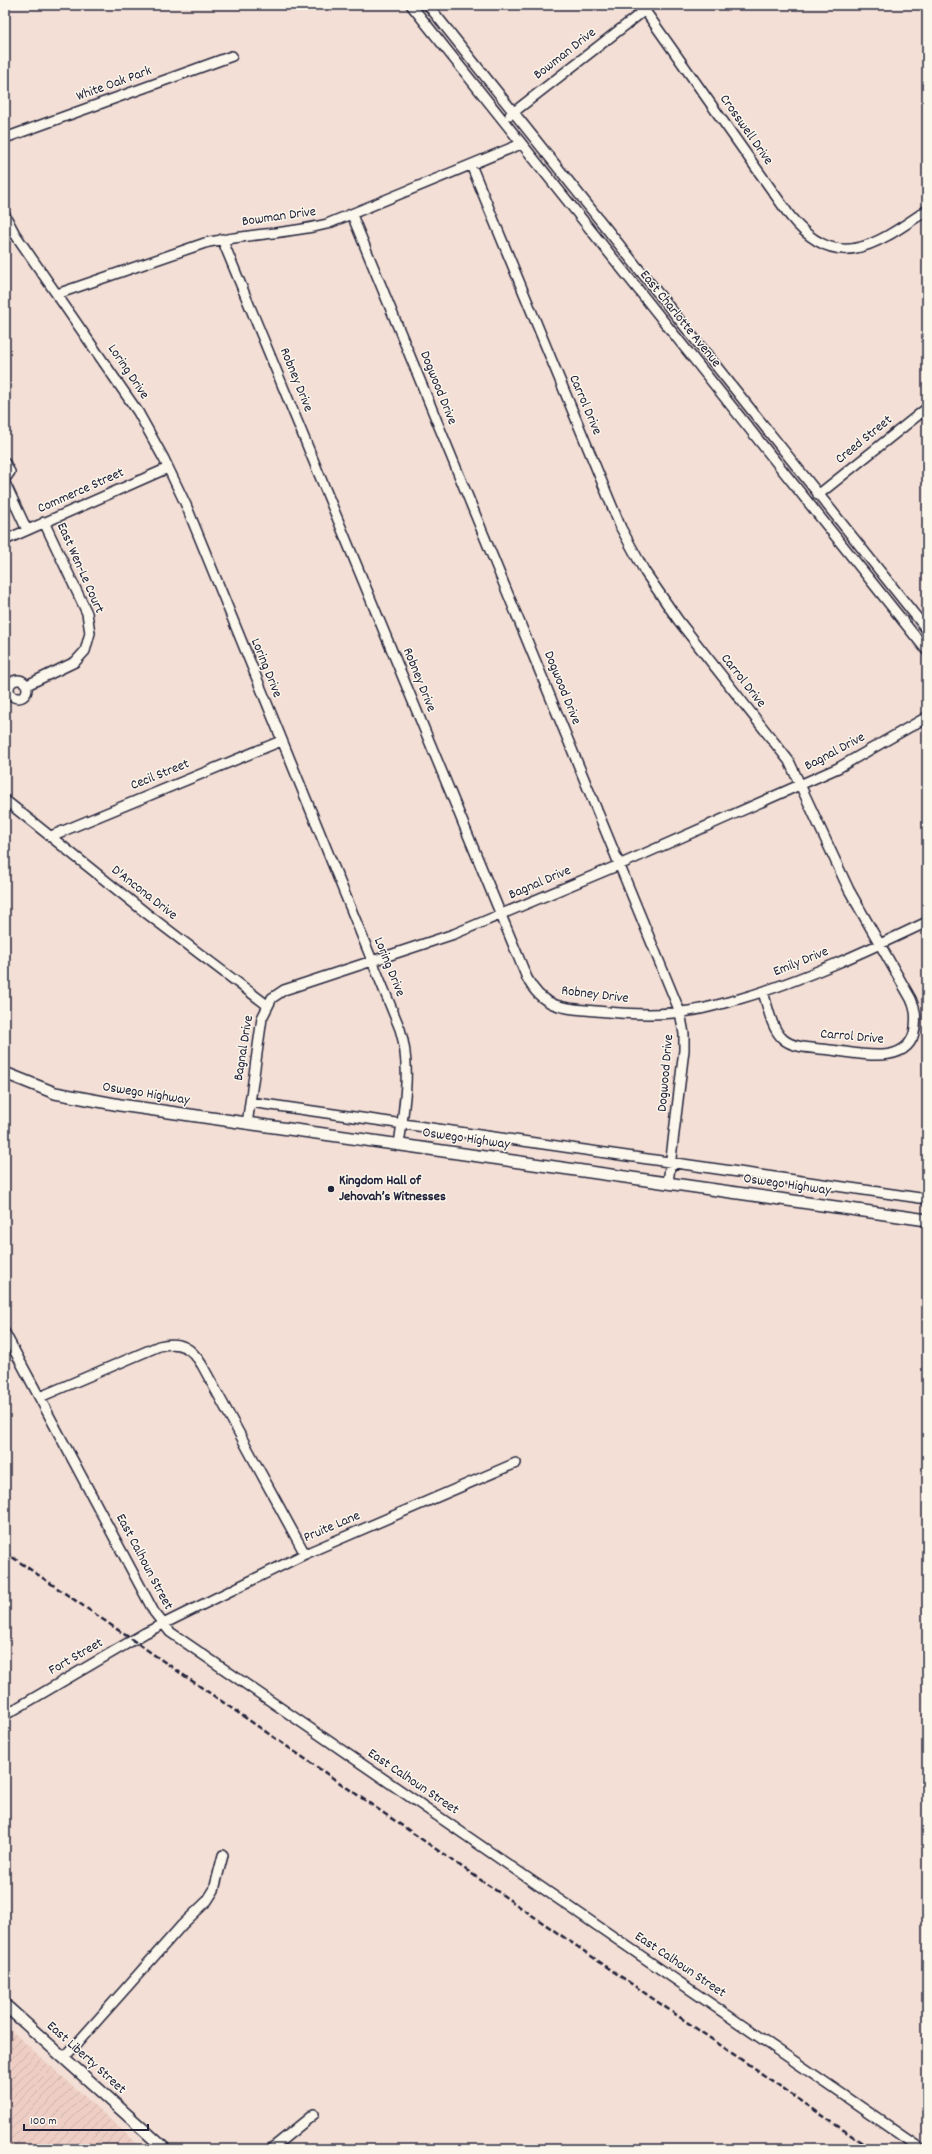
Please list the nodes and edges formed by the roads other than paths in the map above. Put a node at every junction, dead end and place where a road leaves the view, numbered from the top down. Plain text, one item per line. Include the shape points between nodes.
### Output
1 (410, 5) edge
2 (428, 5) edge
3 (643, 8) edge
4 (232, 56) dead end
5 (513, 112) junction
6 (502, 120) junction
7 (5, 138) edge
8 (521, 144) junction
9 (471, 165) junction
10 (927, 210) edge
11 (352, 214) junction
12 (5, 215) edge
13 (5, 222) edge
14 (15, 234) junction
15 (222, 239) junction
16 (57, 294) junction
17 (927, 408) edge
18 (5, 463) edge
19 (168, 468) junction
20 (5, 479) edge
21 (5, 483) edge
22 (818, 495) junction
23 (44, 522) junction
24 (27, 530) junction
25 (5, 540) edge
26 (927, 630) edge
27 (927, 651) edge
28 (27, 686) dead end
29 (927, 717) edge
30 (281, 741) junction
31 (801, 786) junction
32 (5, 800) edge
33 (51, 836) junction
34 (619, 865) junction
35 (501, 915) junction
36 (927, 922) edge
37 (879, 945) junction
38 (372, 960) junction
39 (763, 992) junction
40 (267, 1005) junction
41 (680, 1012) junction
42 (5, 1073) edge
43 (250, 1102) junction
44 (402, 1123) junction
45 (247, 1124) junction
46 (399, 1145) junction
47 (670, 1163) junction
48 (668, 1183) junction
49 (927, 1199) edge
50 (927, 1220) edge
51 (5, 1333) edge
52 (40, 1397) junction
53 (516, 1463) dead end
54 (305, 1554) junction
55 (162, 1624) junction
56 (5, 1715) edge
57 (222, 1855) dead end
58 (5, 2005) edge
59 (64, 2058) junction
60 (314, 2114) dead end
61 (165, 2149) edge
62 (271, 2149) edge
63 (922, 2149) edge

1 - 6 street, East Charlotte Avenue
2 - 5 street, East Charlotte Avenue
3 - 5 street, Bowman Drive
3 - 10 street, Crosswell Drive via 802,231 819,243 844,249 858,248 877,242
4 - 7 street, White Oak Park
5 - 6 street, Bowman Drive
5 - 22 street, East Charlotte Avenue
6 - 8 street, East Charlotte Avenue
8 - 9 street, Bowman Drive
8 - 27 street, East Charlotte Avenue
9 - 11 street, Bowman Drive
9 - 31 street, Carrol Drive via 633,551 678,620 789,762
11 - 15 street, Bowman Drive via 306,229
11 - 34 street, Dogwood Drive
12 - 14 street, Loring Drive
13 - 14 street, Loring Drive
14 - 16 street, Loring Drive
15 - 16 street, Bowman Drive via 185,249
15 - 35 street, Robney Drive
16 - 19 street, Loring Drive via 138,412
17 - 22 street, Creed Street
18 - 20 street via 10,472
19 - 23 street, Commerce Street
19 - 30 street, Loring Drive via 213,571
21 - 24 street
22 - 26 street, East Charlotte Avenue
23 - 24 street, Commerce Street
23 - 28 street, East Wen-Le Court via 87,613 90,633 85,651 75,662
24 - 25 street, Commerce Street
29 - 31 street, Bagnal Drive
30 - 33 street, Cecil Street
30 - 38 street, Loring Drive
31 - 34 street, Bagnal Drive
31 - 37 street, Carrol Drive via 849,890
32 - 33 street, D'Ancona Drive
33 - 40 street, D'Ancona Drive
34 - 35 street, Bagnal Drive
34 - 41 street, Dogwood Drive
35 - 38 street, Bagnal Drive via 448,936
35 - 41 street, Robney Drive via 532,987 536,994 548,1003 578,1010 612,1013
36 - 37 street, Emily Drive
37 - 39 street, Emily Drive
37 - 39 street, Carrol Drive via 916,1012 912,1039 905,1048 896,1053 862,1054 787,1042 776,1030
38 - 40 street, Bagnal Drive via 292,986 277,994
38 - 44 street, Loring Drive via 405,1047 407,1082
39 - 41 street, Emily Drive
40 - 43 street, Bagnal Drive via 262,1018
41 - 47 street, Dogwood Drive via 684,1050
42 - 45 main road, Oswego Highway via 55,1093 86,1100
43 - 44 street, Oswego Highway
43 - 45 street, Bagnal Drive
44 - 46 street, Loring Drive
44 - 47 street, Oswego Highway
45 - 46 main road, Oswego Highway
46 - 48 main road, Oswego Highway
47 - 48 street, Dogwood Drive
47 - 49 street, Oswego Highway
48 - 50 main road, Oswego Highway
51 - 52 street, East Calhoun Street
52 - 54 street via 159,1346 184,1346 195,1354 202,1365
52 - 55 street, East Calhoun Street
53 - 54 street, Pruite Lane
54 - 55 street, Pruite Lane
55 - 56 street, Fort Street
55 - 63 street, East Calhoun Street via 193,1649
57 - 59 street via 214,1890 207,1901 182,1925
58 - 59 main road, East Liberty Street
59 - 61 main road, East Liberty Street
60 - 62 street

